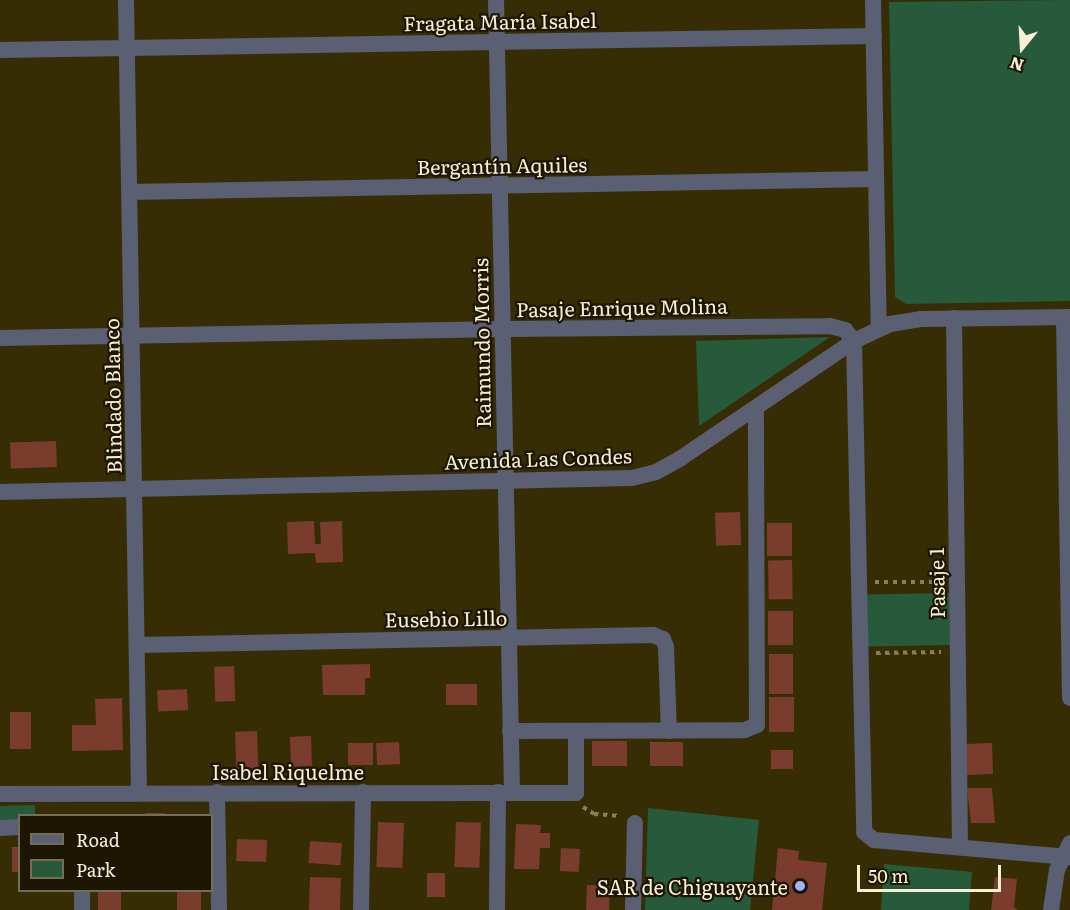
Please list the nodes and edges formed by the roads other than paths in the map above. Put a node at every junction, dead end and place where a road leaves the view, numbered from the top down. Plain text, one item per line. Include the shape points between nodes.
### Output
1 (126, 0) edge
2 (496, 0) edge
3 (873, 0) edge
4 (874, 36) junction
5 (497, 42) junction
6 (127, 48) junction
7 (0, 50) edge
8 (876, 179) junction
9 (500, 186) junction
10 (129, 192) junction
11 (1067, 317) edge
12 (954, 318) junction
13 (502, 329) junction
14 (879, 329) junction
15 (132, 334) junction
16 (0, 338) edge
17 (854, 341) junction
18 (756, 408) junction
19 (504, 481) junction
20 (134, 490) junction
21 (0, 492) edge
22 (508, 638) junction
23 (1070, 638) edge
24 (137, 645) junction
25 (1070, 698) edge
26 (510, 731) junction
27 (576, 731) junction
28 (669, 731) junction
29 (140, 792) junction
30 (217, 792) junction
31 (363, 792) junction
32 (505, 793) junction
33 (0, 794) edge
34 (635, 823) road end
35 (18, 827) edge
36 (0, 828) edge
37 (960, 847) junction
38 (1068, 852) edge
39 (82, 892) edge
40 (82, 910) edge
41 (219, 910) edge
42 (361, 910) edge
43 (497, 910) edge
44 (633, 910) edge
45 (1051, 910) edge

1 - 6 street, Blindado Blanco
2 - 5 street, Raimundo Morris
3 - 4 street
4 - 5 street, Fragata María Isabel
4 - 8 street
5 - 6 street, Fragata María Isabel
5 - 9 street, Raimundo Morris
6 - 7 street, Fragata María Isabel
6 - 10 street, Blindado Blanco
8 - 9 street, Bergantín Aquiles
8 - 14 street
9 - 10 street, Bergantín Aquiles
9 - 13 street, Raimundo Morris
10 - 15 street, Blindado Blanco
11 - 12 street, Avenida Las Condes
11 - 23 street
12 - 14 street, Avenida Las Condes via 906,320
12 - 37 street, Pasaje 1
13 - 15 street, Pasaje Enrique Molina
13 - 17 street, Pasaje Enrique Molina via 830,326 845,330
13 - 19 street, Raimundo Morris
14 - 17 street, Avenida Las Condes
15 - 16 street, Pasaje Enrique Molina
15 - 20 street, Blindado Blanco
17 - 18 street, Avenida Las Condes
17 - 37 street via 866,835 874,840
18 - 19 street, Avenida Las Condes via 650,474 618,479
18 - 28 street via 758,721 755,728
19 - 20 street, Avenida Las Condes
19 - 22 street, Raimundo Morris
20 - 21 street, Avenida Las Condes
20 - 24 street, Blindado Blanco
22 - 24 street, Eusebio Lillo
22 - 26 street, Raimundo Morris
22 - 28 street, Eusebio Lillo via 658,636 666,647
23 - 25 street
24 - 29 street, Blindado Blanco
26 - 27 street
26 - 32 street, Raimundo Morris
27 - 28 street
27 - 32 street, Isabel Riquelme via 576,793
29 - 30 street, Isabel Riquelme
29 - 33 street, Isabel Riquelme
30 - 31 street, Isabel Riquelme
30 - 41 street
31 - 32 street, Isabel Riquelme
31 - 42 street
32 - 43 street, Raimundo Morris
34 - 44 street
35 - 36 street
37 - 38 street
38 - 45 street
39 - 40 street

